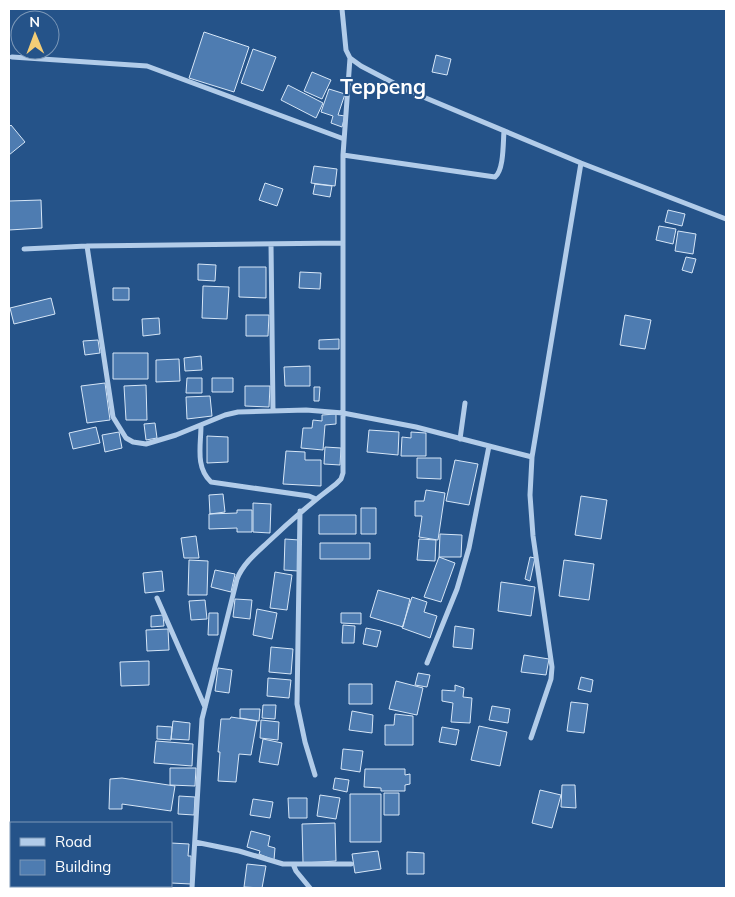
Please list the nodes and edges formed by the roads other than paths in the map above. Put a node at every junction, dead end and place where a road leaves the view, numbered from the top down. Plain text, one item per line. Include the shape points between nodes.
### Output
1 (342, 9) edge
2 (350, 58) junction
3 (57, 60) edge
4 (504, 131) junction
5 (344, 139) junction
6 (343, 155) junction
7 (581, 163) junction
8 (726, 219) edge
9 (343, 243) junction
10 (271, 244) junction
11 (87, 246) junction
12 (24, 249) dead end
13 (465, 403) dead end
14 (273, 411) junction
15 (344, 413) junction
16 (201, 425) junction
17 (460, 439) junction
18 (489, 446) junction
19 (532, 458) junction
20 (316, 499) junction
21 (300, 512) junction
22 (157, 598) dead end
23 (427, 663) dead end
24 (205, 708) junction
25 (530, 738) dead end
26 (314, 775) dead end
27 (195, 842) junction
28 (293, 864) junction
29 (351, 864) dead end
30 (192, 888) edge
31 (310, 888) edge

1 - 2 street via 344,37
2 - 4 street via 409,91
2 - 5 street
3 - 5 street via 147,66
4 - 6 street via 501,168 495,177
4 - 7 street
5 - 6 street
6 - 9 street
7 - 8 street
7 - 19 street
9 - 10 street
9 - 15 street
10 - 11 street
10 - 14 street
11 - 12 street
11 - 16 street via 113,416 118,427 126,438 146,444
13 - 17 street
14 - 15 street
14 - 16 street via 238,412
15 - 17 street
15 - 20 street via 343,473 336,484
16 - 20 street via 200,465 211,482
17 - 18 street
18 - 19 street
18 - 23 street via 469,548 457,589
19 - 25 street via 533,536 552,667 551,680
20 - 21 street
21 - 24 street via 240,569
21 - 26 street via 297,704
22 - 24 street
24 - 27 street
27 - 28 street
27 - 30 street
28 - 29 street
28 - 31 street

